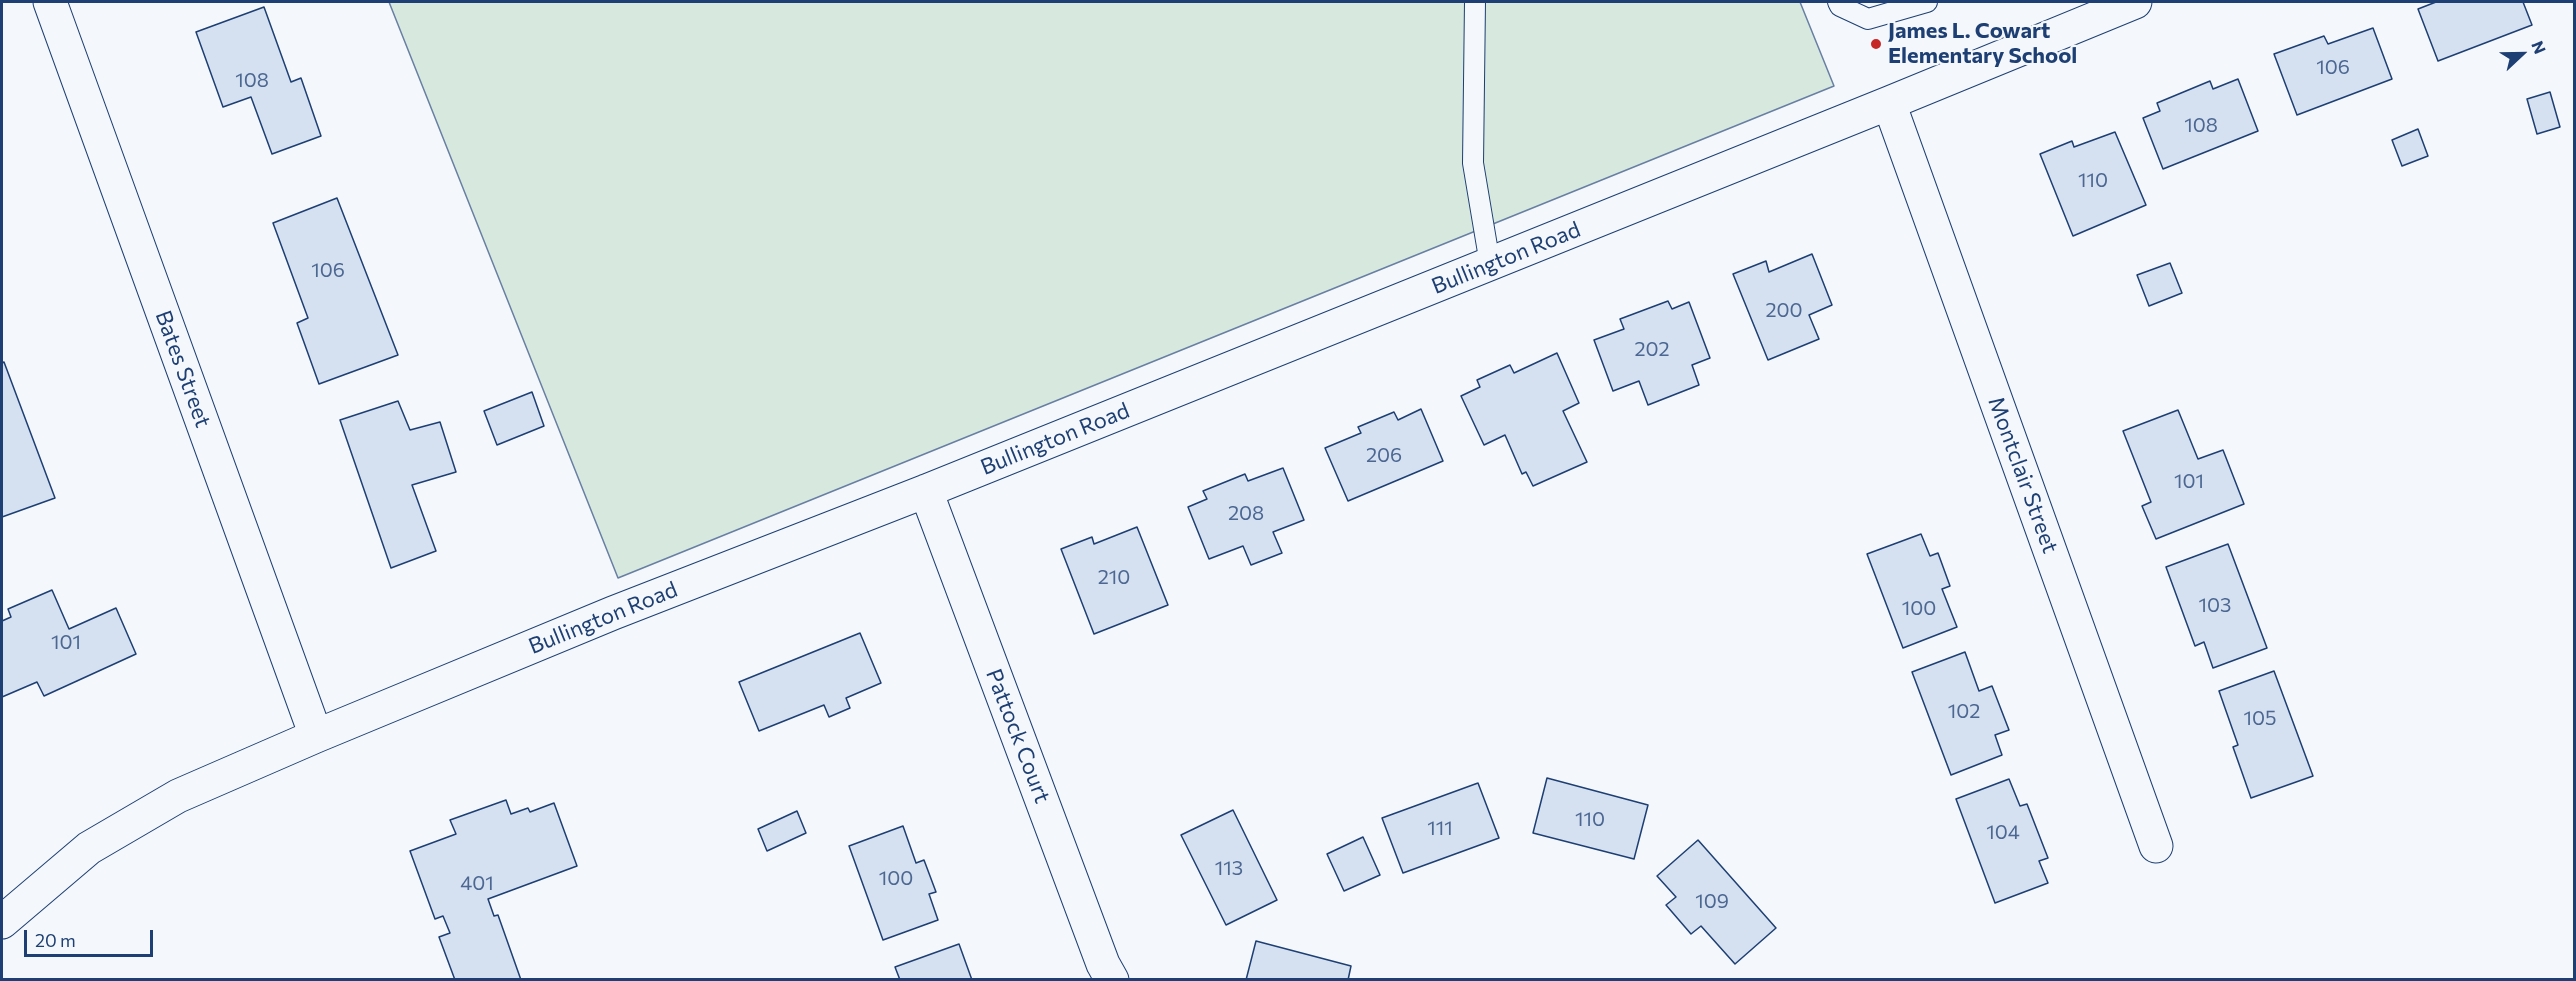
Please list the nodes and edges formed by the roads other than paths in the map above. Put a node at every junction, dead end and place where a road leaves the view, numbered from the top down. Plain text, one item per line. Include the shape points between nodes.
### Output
1 (50, 2) edge
2 (1474, 2) edge
3 (1838, 2) edge
4 (1927, 2) edge
5 (2135, 2) edge
6 (1889, 104) junction
7 (1490, 264) junction
8 (926, 491) junction
9 (316, 736) junction
10 (2156, 846) dead end
11 (2, 922) edge
12 (1112, 980) edge

1 - 9 street, Bates Street
2 - 7 lane via 1473,163
3 - 4 lane via 1868,19
5 - 6 street, Bullington Road
6 - 7 street, Bullington Road
6 - 10 street, Montclair Street
7 - 8 street, Bullington Road
8 - 9 street, Bullington Road via 613,613
8 - 12 street, Pattock Court
9 - 11 street, Bullington Road via 178,796 89,848

